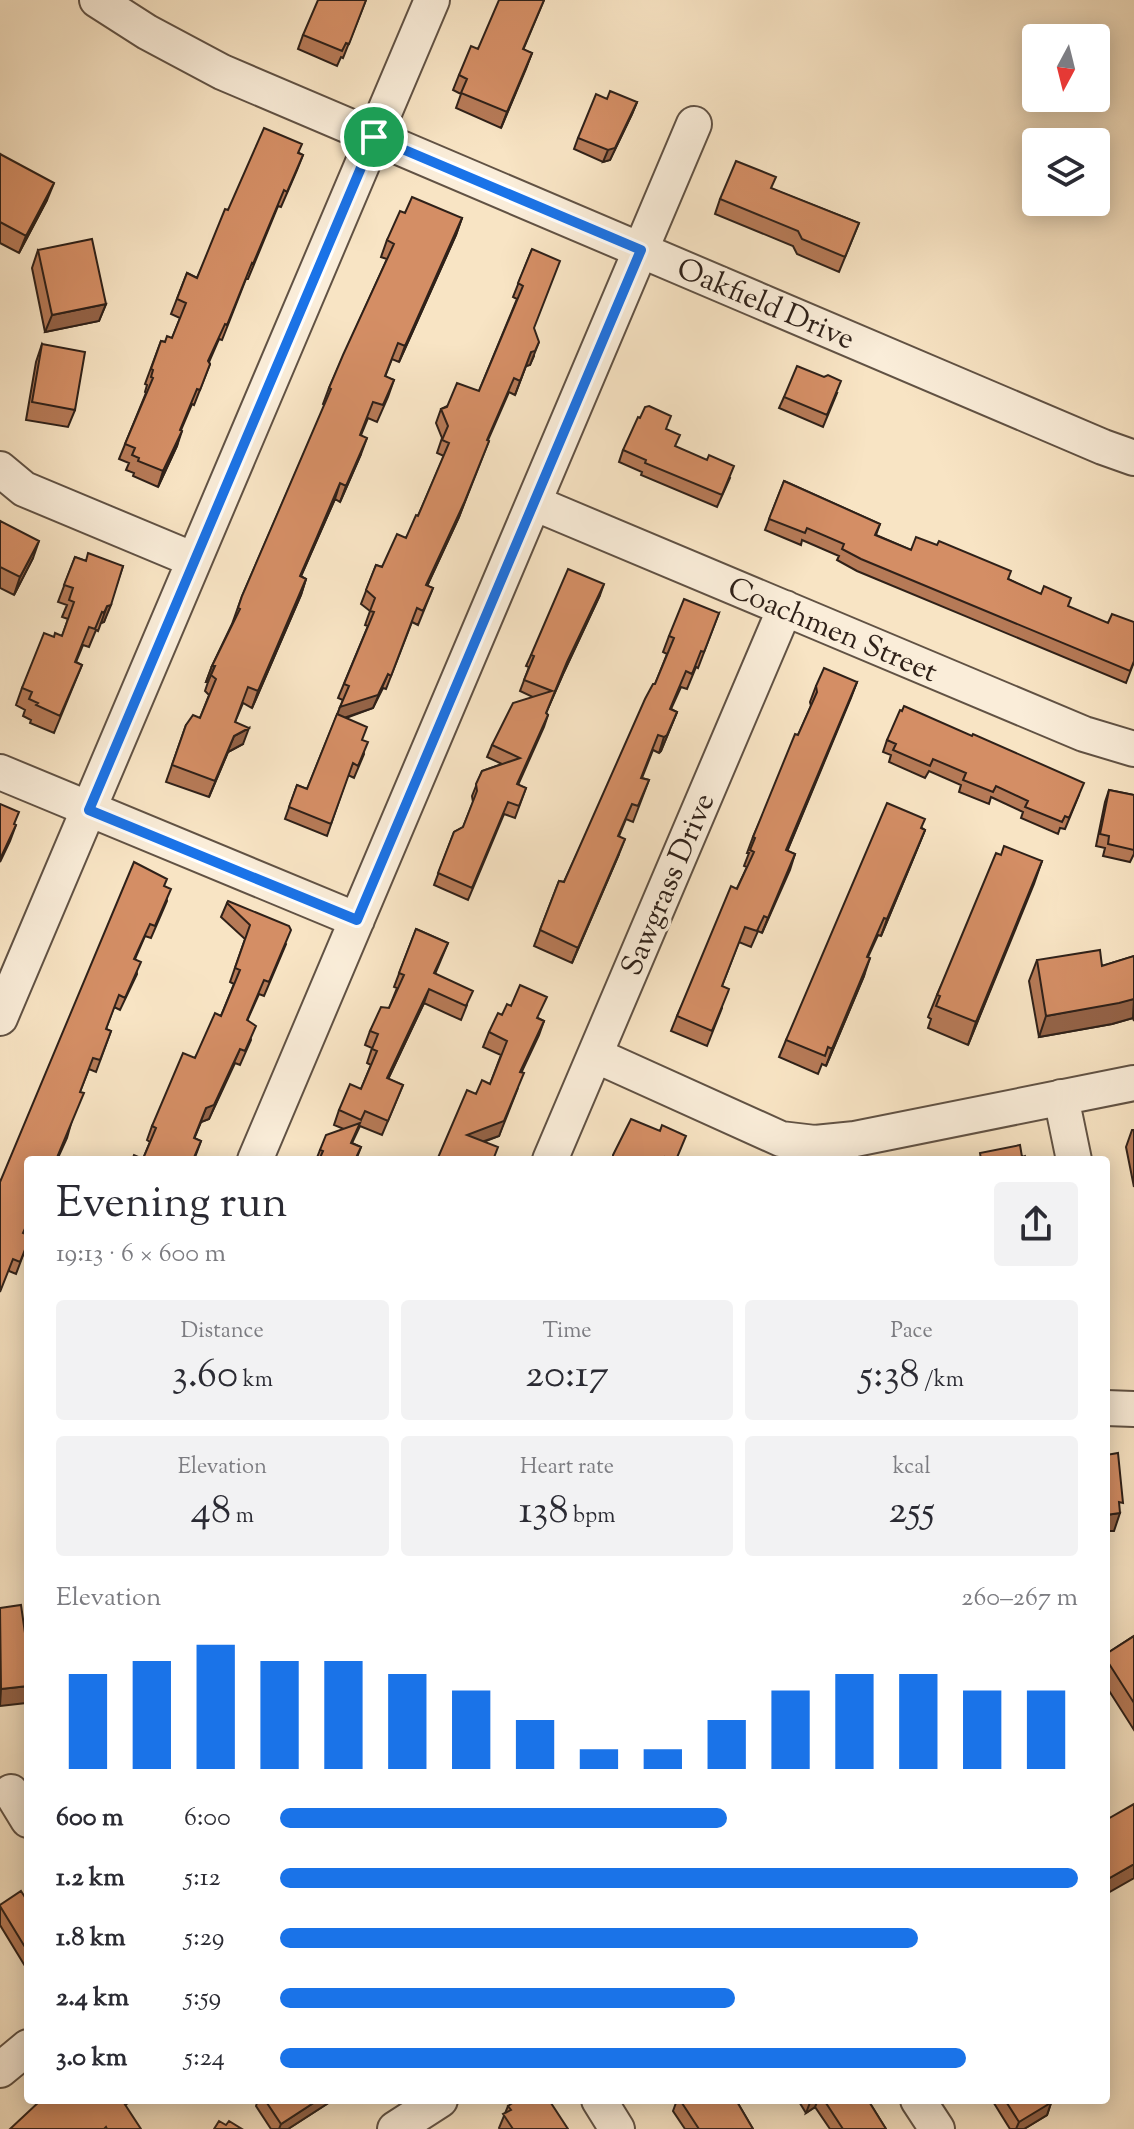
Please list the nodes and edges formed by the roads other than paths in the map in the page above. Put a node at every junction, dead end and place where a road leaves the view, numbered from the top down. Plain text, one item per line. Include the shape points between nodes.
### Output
1 (97, 0) edge
2 (432, 0) edge
3 (694, 124) dead end
4 (374, 137) junction
5 (641, 250) junction
6 (1134, 458) edge
7 (0, 469) edge
8 (534, 503) junction
9 (194, 560) junction
10 (785, 608) junction
11 (1134, 749) edge
12 (0, 772) edge
13 (89, 810) junction
14 (357, 920) junction
15 (0, 1018) edge
16 (595, 1055) junction
17 (1134, 1083) edge
18 (1061, 1097) junction
19 (257, 1156) edge
20 (552, 1156) edge
21 (1073, 1156) edge
22 (1110, 1408) edge
23 (1134, 1409) edge
24 (24, 2050) edge
25 (0, 2070) edge
26 (434, 2104) edge
27 (601, 2104) edge
28 (921, 2104) edge
29 (395, 2129) edge
30 (617, 2129) edge
31 (937, 2129) edge

1 - 4 street, Oakfield Drive via 222,72
2 - 4 street
3 - 5 street
4 - 5 street, Oakfield Drive
4 - 9 street
5 - 6 street, Oakfield Drive
5 - 8 street
7 - 9 street via 24,489
8 - 10 street, Coachmen Street
8 - 14 street
9 - 13 street
10 - 11 street, Coachmen Street via 1084,734
10 - 16 street, Sawgrass Drive
12 - 13 street
13 - 14 street
13 - 15 street
14 - 19 street
16 - 18 street via 762,1132 798,1142 855,1139
16 - 20 street, Sawgrass Drive
17 - 18 street
18 - 21 street
22 - 23 street
24 - 25 street
26 - 29 street
27 - 30 street
28 - 31 street

